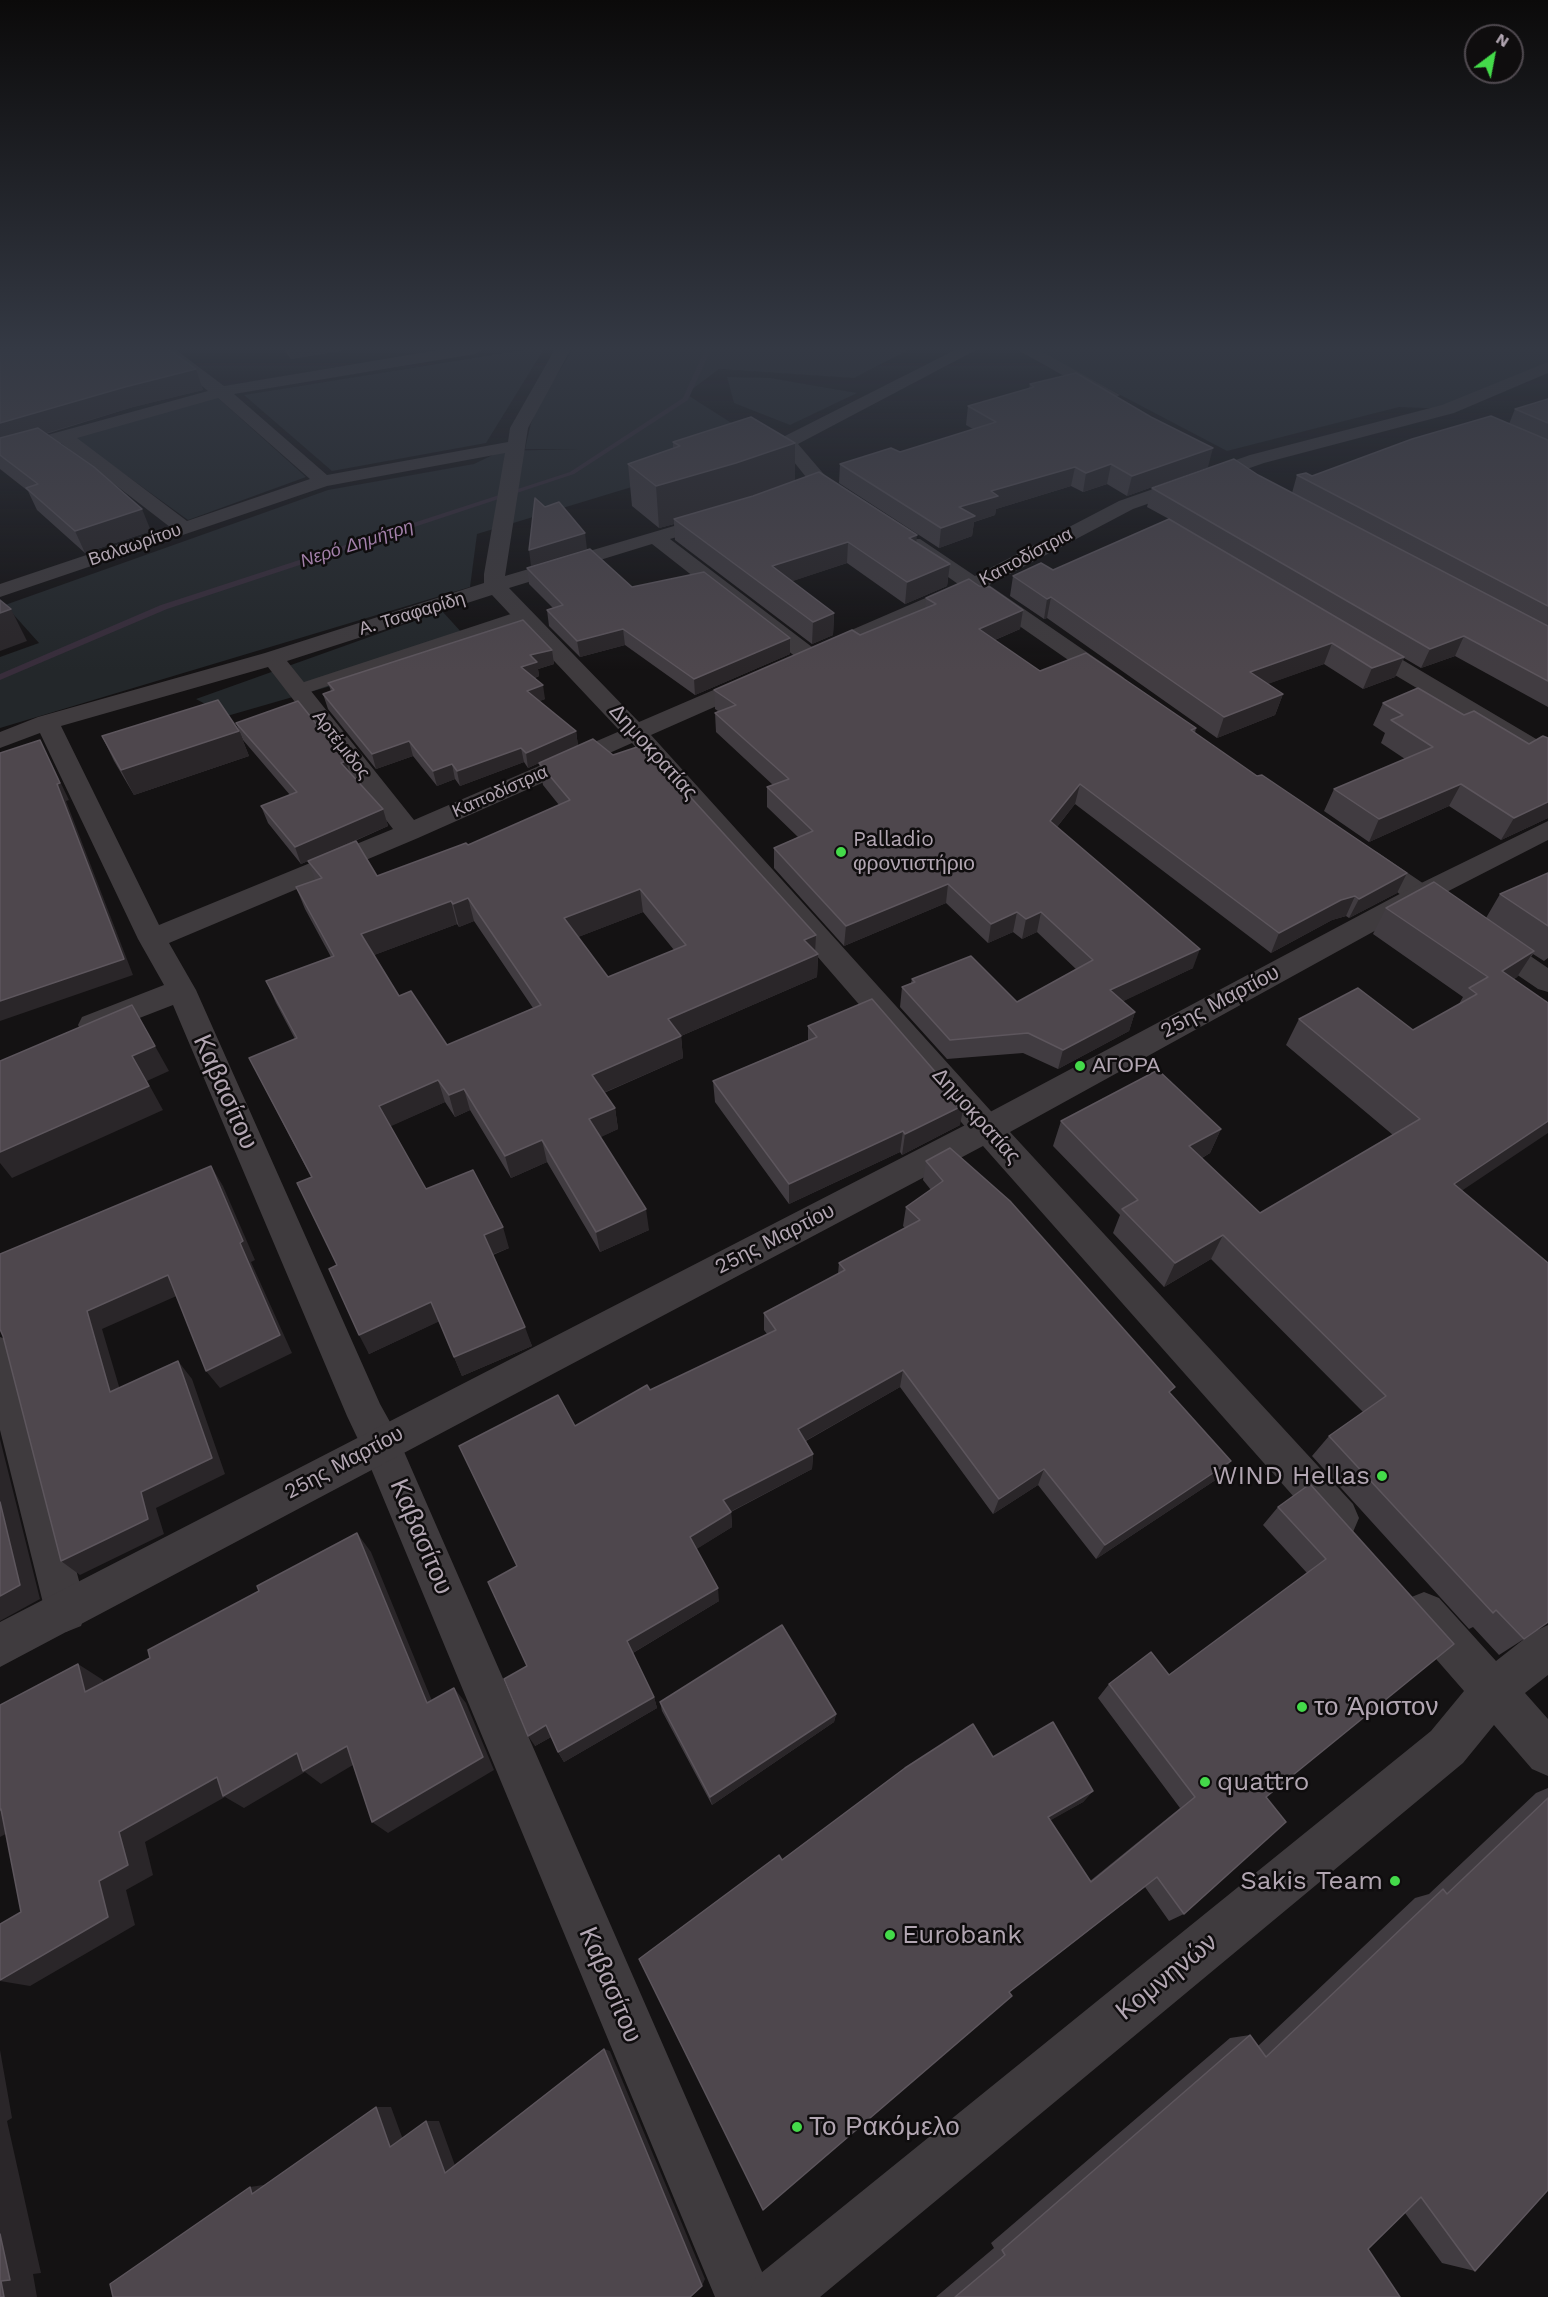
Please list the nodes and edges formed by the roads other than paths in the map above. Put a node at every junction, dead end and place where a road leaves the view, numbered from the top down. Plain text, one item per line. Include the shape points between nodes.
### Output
1 (90, 456) edge
2 (295, 456) edge
3 (459, 456) edge
4 (513, 456) edge
5 (795, 456) edge
6 (1272, 456) edge
7 (323, 481) junction
8 (1126, 505) junction
9 (736, 513) edge
10 (869, 514) edge
11 (1146, 517) dead end
12 (184, 528) junction
13 (898, 534) edge
14 (655, 537) junction
15 (975, 584) junction
16 (495, 586) junction
17 (0, 591) edge
18 (523, 615) junction
19 (1342, 633) edge
20 (273, 658) junction
21 (791, 664) junction
22 (298, 690) junction
23 (1130, 692) edge
24 (46, 722) junction
25 (636, 733) junction
26 (0, 741) edge
27 (1548, 756) edge
28 (1548, 829) edge
29 (409, 832) junction
30 (1352, 847) edge
31 (1419, 895) junction
32 (152, 939) junction
33 (1548, 982) edge
34 (181, 990) junction
35 (64, 1036) edge
36 (987, 1129) junction
37 (0, 1354) edge
38 (381, 1444) junction
39 (1359, 1540) edge
40 (1398, 1584) edge
41 (66, 1611) junction
42 (0, 1645) edge
43 (1548, 1647) edge
44 (1492, 1692) junction
45 (1548, 1753) edge
46 (744, 2297) edge
47 (776, 2297) edge

1 - 12 street
2 - 7 street
3 - 7 street, Βαλαωρίτου
4 - 16 street
5 - 10 street via 811,487
6 - 8 street, Καποδίστρια
7 - 12 street, Βαλαωρίτου
8 - 11 street
8 - 15 street, Καποδίστρια
9 - 14 street, Α. Τσαφαρίδη
12 - 17 street, Βαλαωρίτου
13 - 15 street
14 - 16 street, Α. Τσαφαρίδη
14 - 21 street
15 - 21 street, Καποδίστρια
15 - 23 street
16 - 18 street, Δημοκρατίας
16 - 20 street, Α. Τσαφαρίδη
18 - 22 lane
18 - 25 street, Δημοκρατίας
19 - 27 street
20 - 22 street, Αρτέμιδος
20 - 24 street, Α. Τσαφαρίδη
21 - 25 street, Καποδίστρια
22 - 29 street, Αρτέμιδος
24 - 26 street, Α. Τσαφαρίδη
24 - 32 street, Καβασίτου
25 - 29 street, Καποδίστρια
25 - 36 street, Δημοκρατίας
28 - 31 street, 25ης Μαρτίου
29 - 32 street, Καποδίστρια
30 - 31 street
31 - 33 street
31 - 36 street, 25ης Μαρτίου
32 - 34 street, Καβασίτου
34 - 35 street
34 - 38 street, Καβασίτου
36 - 38 street, 25ης Μαρτίου
36 - 39 street, Δημοκρατίας
37 - 41 street
38 - 41 street, 25ης Μαρτίου
38 - 46 street, Καβασίτου
40 - 44 street
41 - 42 street, 25ης Μαρτίου
43 - 44 street, Κομνηνών
44 - 45 street
44 - 47 street, Κομνηνών via 1447,1747

